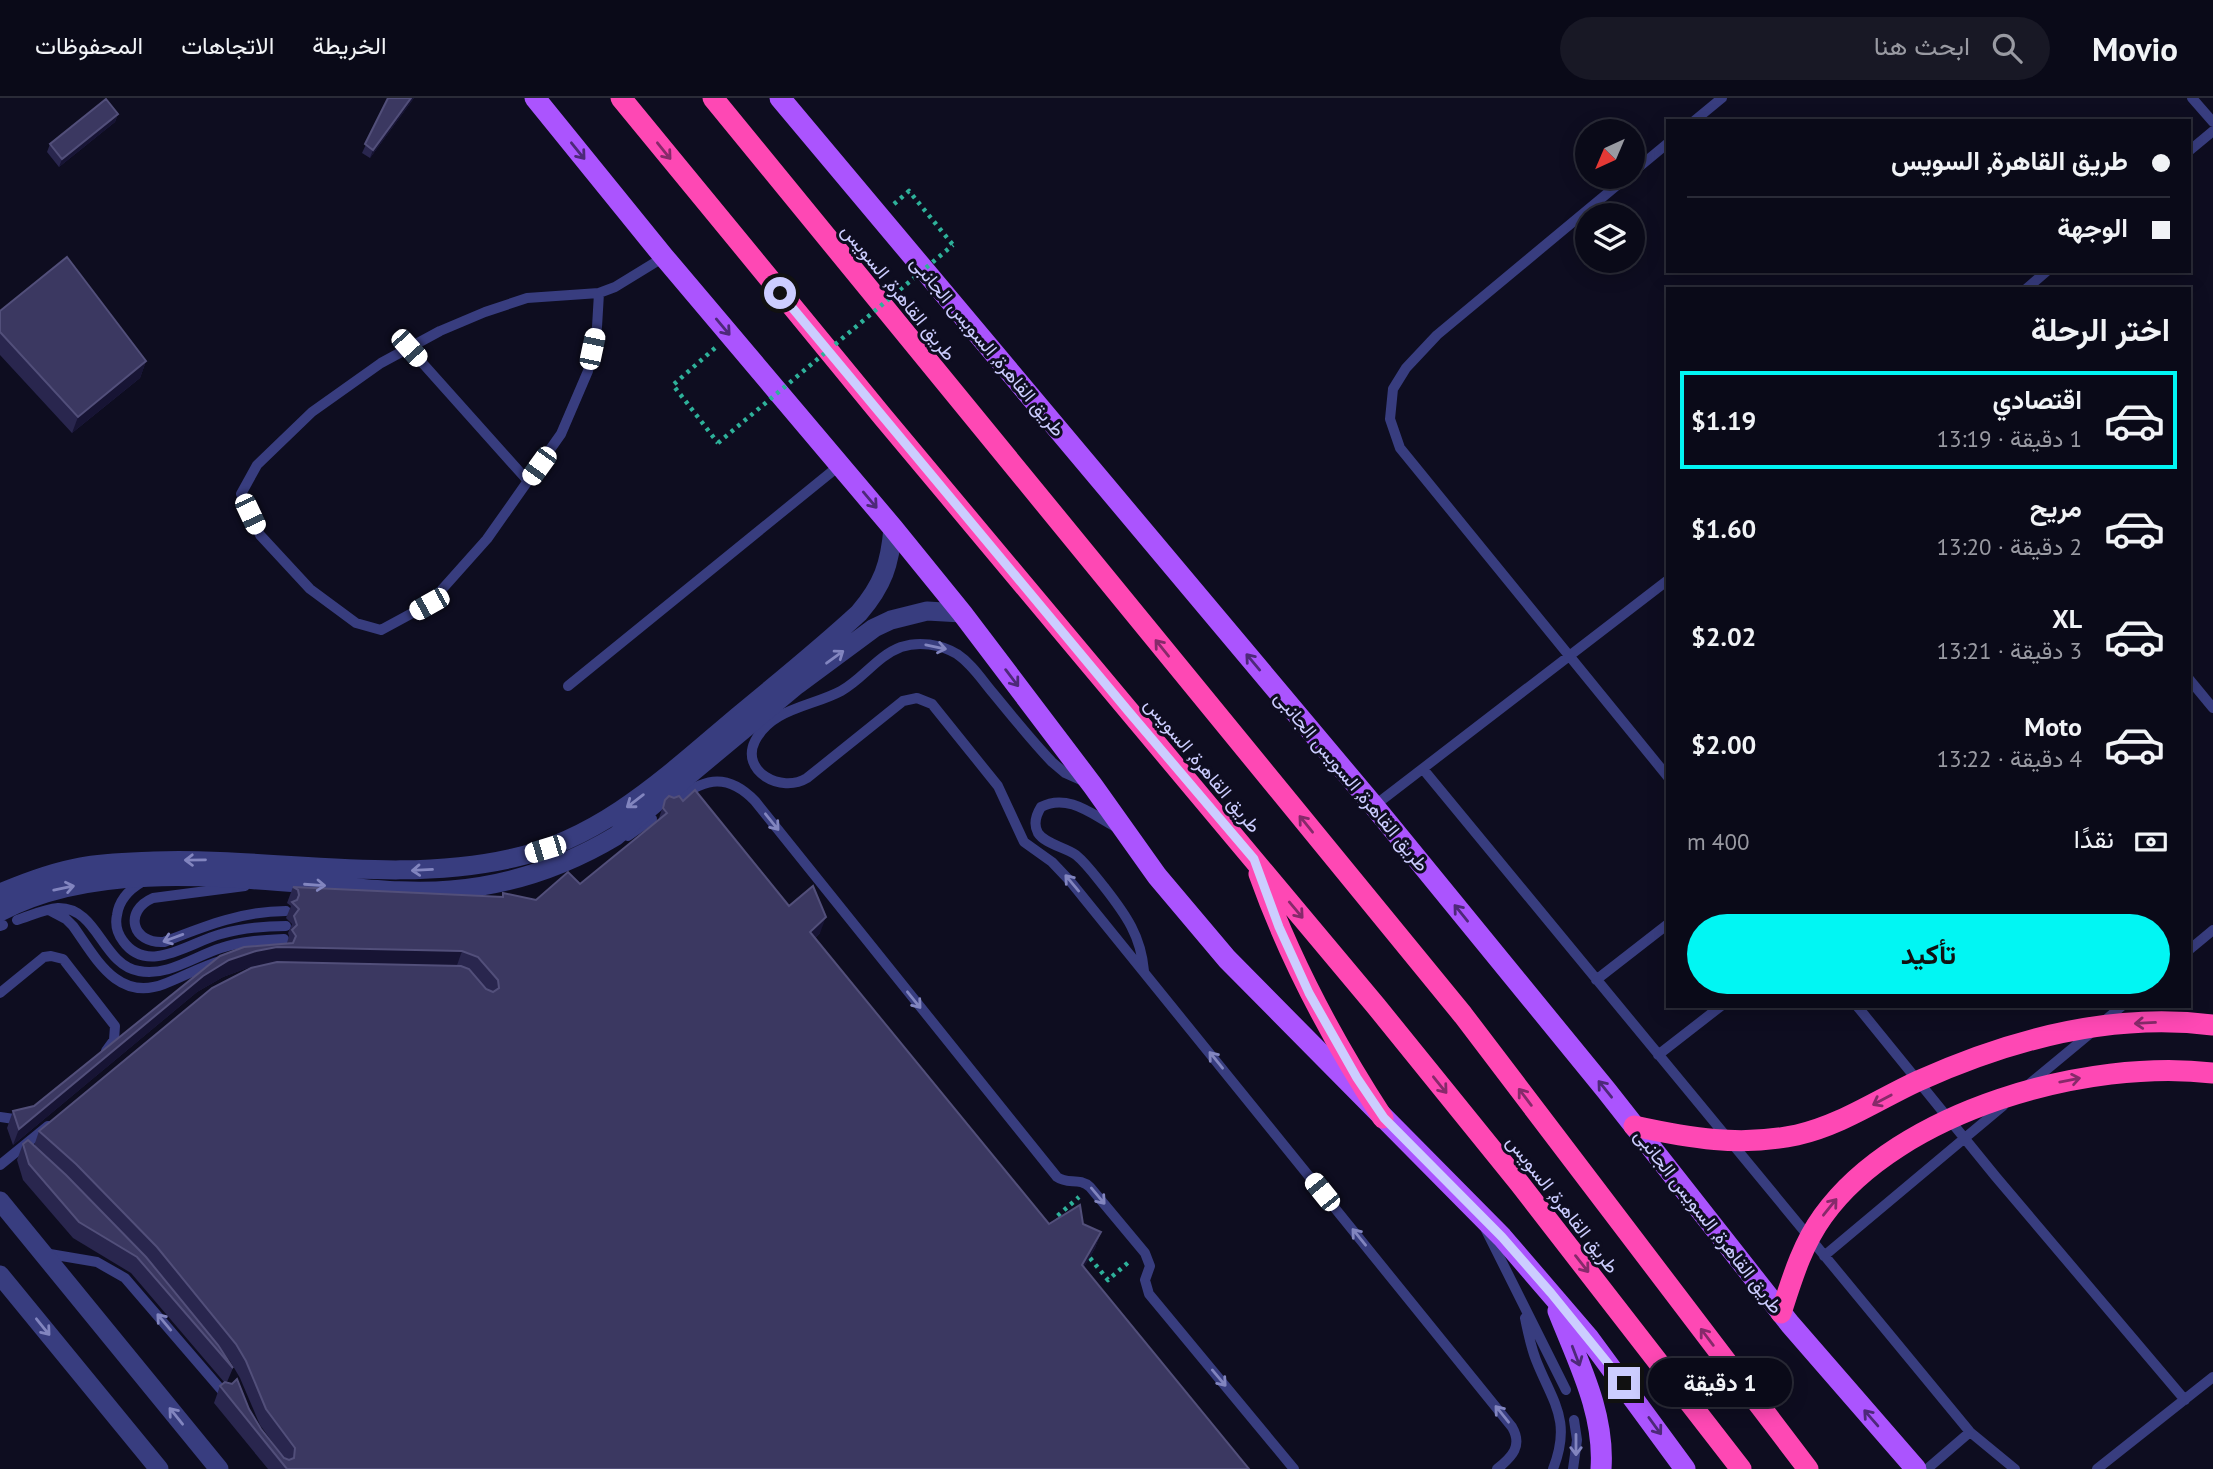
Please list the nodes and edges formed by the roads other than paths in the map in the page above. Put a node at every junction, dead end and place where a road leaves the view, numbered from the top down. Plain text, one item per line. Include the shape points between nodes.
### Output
1 (535, 98) edge
2 (621, 98) edge
3 (713, 98) edge
4 (780, 98) edge
5 (1722, 98) edge
6 (2192, 98) edge
7 (1697, 119) edge
8 (2213, 122) edge
9 (2213, 131) edge
10 (1666, 145) edge
11 (2191, 149) edge
12 (1645, 162) edge
13 (1613, 189) edge
14 (663, 257) junction
15 (2044, 273) edge
16 (2028, 287) edge
17 (599, 293) junction
18 (409, 348) junction
19 (840, 465) junction
20 (528, 481) junction
21 (893, 528) junction
22 (1666, 582) edge
23 (962, 613) junction
24 (1569, 658) junction
25 (2191, 682) edge
26 (569, 686) dead end
27 (2213, 708) edge
28 (1423, 769) junction
29 (1666, 775) edge
30 (1093, 786) junction
31 (1374, 806) junction
32 (668, 807) edge
33 (652, 819) dead end
34 (1125, 831) junction
35 (592, 851) junction
36 (1254, 859) junction
37 (152, 877) junction
38 (263, 881) junction
39 (0, 893) edge
40 (48, 910) junction
41 (286, 911) dead end
42 (5, 921) edge
43 (286, 926) dead end
44 (1666, 926) edge
45 (2213, 930) edge
46 (285, 939) dead end
47 (2191, 948) edge
48 (230, 958) edge
49 (1144, 971) junction
50 (1596, 980) junction
51 (0, 993) edge
52 (1718, 1008) edge
53 (1859, 1008) edge
54 (2120, 1008) edge
55 (2213, 1025) edge
56 (1658, 1055) junction
57 (95, 1060) edge
58 (2213, 1073) edge
59 (30, 1112) edge
60 (0, 1117) edge
61 (1384, 1118) junction
62 (54, 1121) edge
63 (1634, 1126) junction
64 (1965, 1138) junction
65 (22, 1147) junction
66 (31, 1155) edge
67 (0, 1165) edge
68 (0, 1201) edge
69 (1476, 1210) junction
70 (42, 1252) junction
71 (1824, 1256) junction
72 (0, 1275) edge
73 (1551, 1293) junction
74 (1523, 1307) junction
75 (1781, 1313) junction
76 (2213, 1377) edge
77 (1566, 1390) dead end
78 (224, 1393) edge
79 (2185, 1400) junction
80 (1574, 1420) dead end
81 (1970, 1432) junction
82 (159, 1469) edge
83 (219, 1469) edge
84 (1294, 1469) edge
85 (1497, 1469) edge
86 (1553, 1469) edge
87 (1573, 1469) edge
88 (1601, 1469) edge
89 (1685, 1469) edge
90 (1741, 1469) edge
91 (1808, 1469) edge
92 (1916, 1469) edge
93 (1927, 1469) edge
94 (2015, 1469) edge
95 (2097, 1469) edge

1 -> 14 main road
2 -> 36 highway, طريق القاهرة, السويس
91 -> 3 highway, طريق القاهرة, السويس via 1463,1015
31 -> 4 main road, طريق القاهرة, السويس الجانبى
5 - 7 lane
6 - 8 lane
9 - 11 lane
10 - 12 lane
13 - 24 lane via 1437,335 1393,389 1390,419 1400,448
14 - 17 lane
14 -> 19 main road
15 - 16 lane
17 - 18 lane via 527,298
17 - 20 lane via 588,371 561,435
18 - 20 lane
18 - 20 lane via 312,412 257,465 241,494 260,535 310,589 356,623 381,630 429,604 487,539
19 -> 21 main road
19 - 26 lane
21 - 23 main road
21 -> 39 street via 885,573 859,613 656,786 575,837 515,858 423,870 206,860 103,864 28,881
22 - 24 lane
23 -> 30 main road
35 -> 23 street via 874,628 927,611
24 - 28 lane
24 - 29 lane
25 - 27 lane
28 - 31 lane
28 - 50 lane
30 - 34 main road
49 -> 30 lane via 1061,871 1024,842 998,786 925,700 903,701 794,784 779,785 765,777 752,751 759,734 784,713 842,690 889,653 917,644 932,645 971,666 1052,762
63 -> 31 main road, طريق القاهرة, السويس الجانبى
32 -> 84 lane via 694,787 711,782 736,785 749,795 1056,1177 1067,1182 1080,1180 1090,1187 1143,1251 1150,1266 1145,1280 1149,1294
33 - 35 lane via 617,842
34 - 49 lane via 1061,802 1041,807 1035,820 1043,838 1085,864 1123,911 1139,939
34 - 61 main road via 1227,959
38 -> 35 street via 398,891 453,890 510,881
36 - 61 highway via 1309,993
36 -> 90 highway, طريق القاهرة, السويس via 1520,1184
37 - 38 street
42 -> 37 street via 37,895
37 - 43 lane via 129,891 121,902 116,925 126,946 146,957 168,955 242,929
41 -> 38 lane via 230,917 164,942 153,943 137,930 137,910 153,898
40 - 42 lane
40 - 46 lane via 79,914 120,964 141,972 166,969 237,943
40 - 48 lane via 73,926 111,976 135,988 162,985
44 - 50 lane
45 - 47 lane
85 -> 49 lane via 1516,1450 1513,1427
50 - 56 lane
51 - 57 lane via 44,957 64,959 114,1026 111,1046
52 - 56 lane
53 - 64 lane
54 - 64 lane
55 -> 63 highway, bridge via 2127,1024 2039,1038 1955,1065 1824,1127 1769,1140 1715,1141
56 - 71 lane
75 -> 58 highway, bridge via 1798,1261 1824,1215 1858,1177 1921,1135 1977,1108 2049,1085 2127,1072
59 - 60 lane via 14,1119
61 - 69 main road
62 - 65 lane
63 - 75 main road, طريق القاهرة, السويس الجانبى
64 - 71 lane
64 - 79 lane
65 - 66 lane
65 - 67 lane
68 - 70 street
69 - 73 main road
69 - 74 lane
78 -> 70 lane via 124,1278 97,1262
83 -> 70 street
71 - 81 lane
72 -> 82 street
73 -> 88 main road via 1593,1400
73 -> 89 main road via 1624,1383
74 - 77 lane
74 - 86 lane via 1531,1345 1558,1409 1561,1439
92 -> 75 main road, طريق القاهرة, السويس الجانبى
76 - 79 lane
79 - 95 lane
80 -> 87 lane
81 - 93 lane
81 - 94 lane

